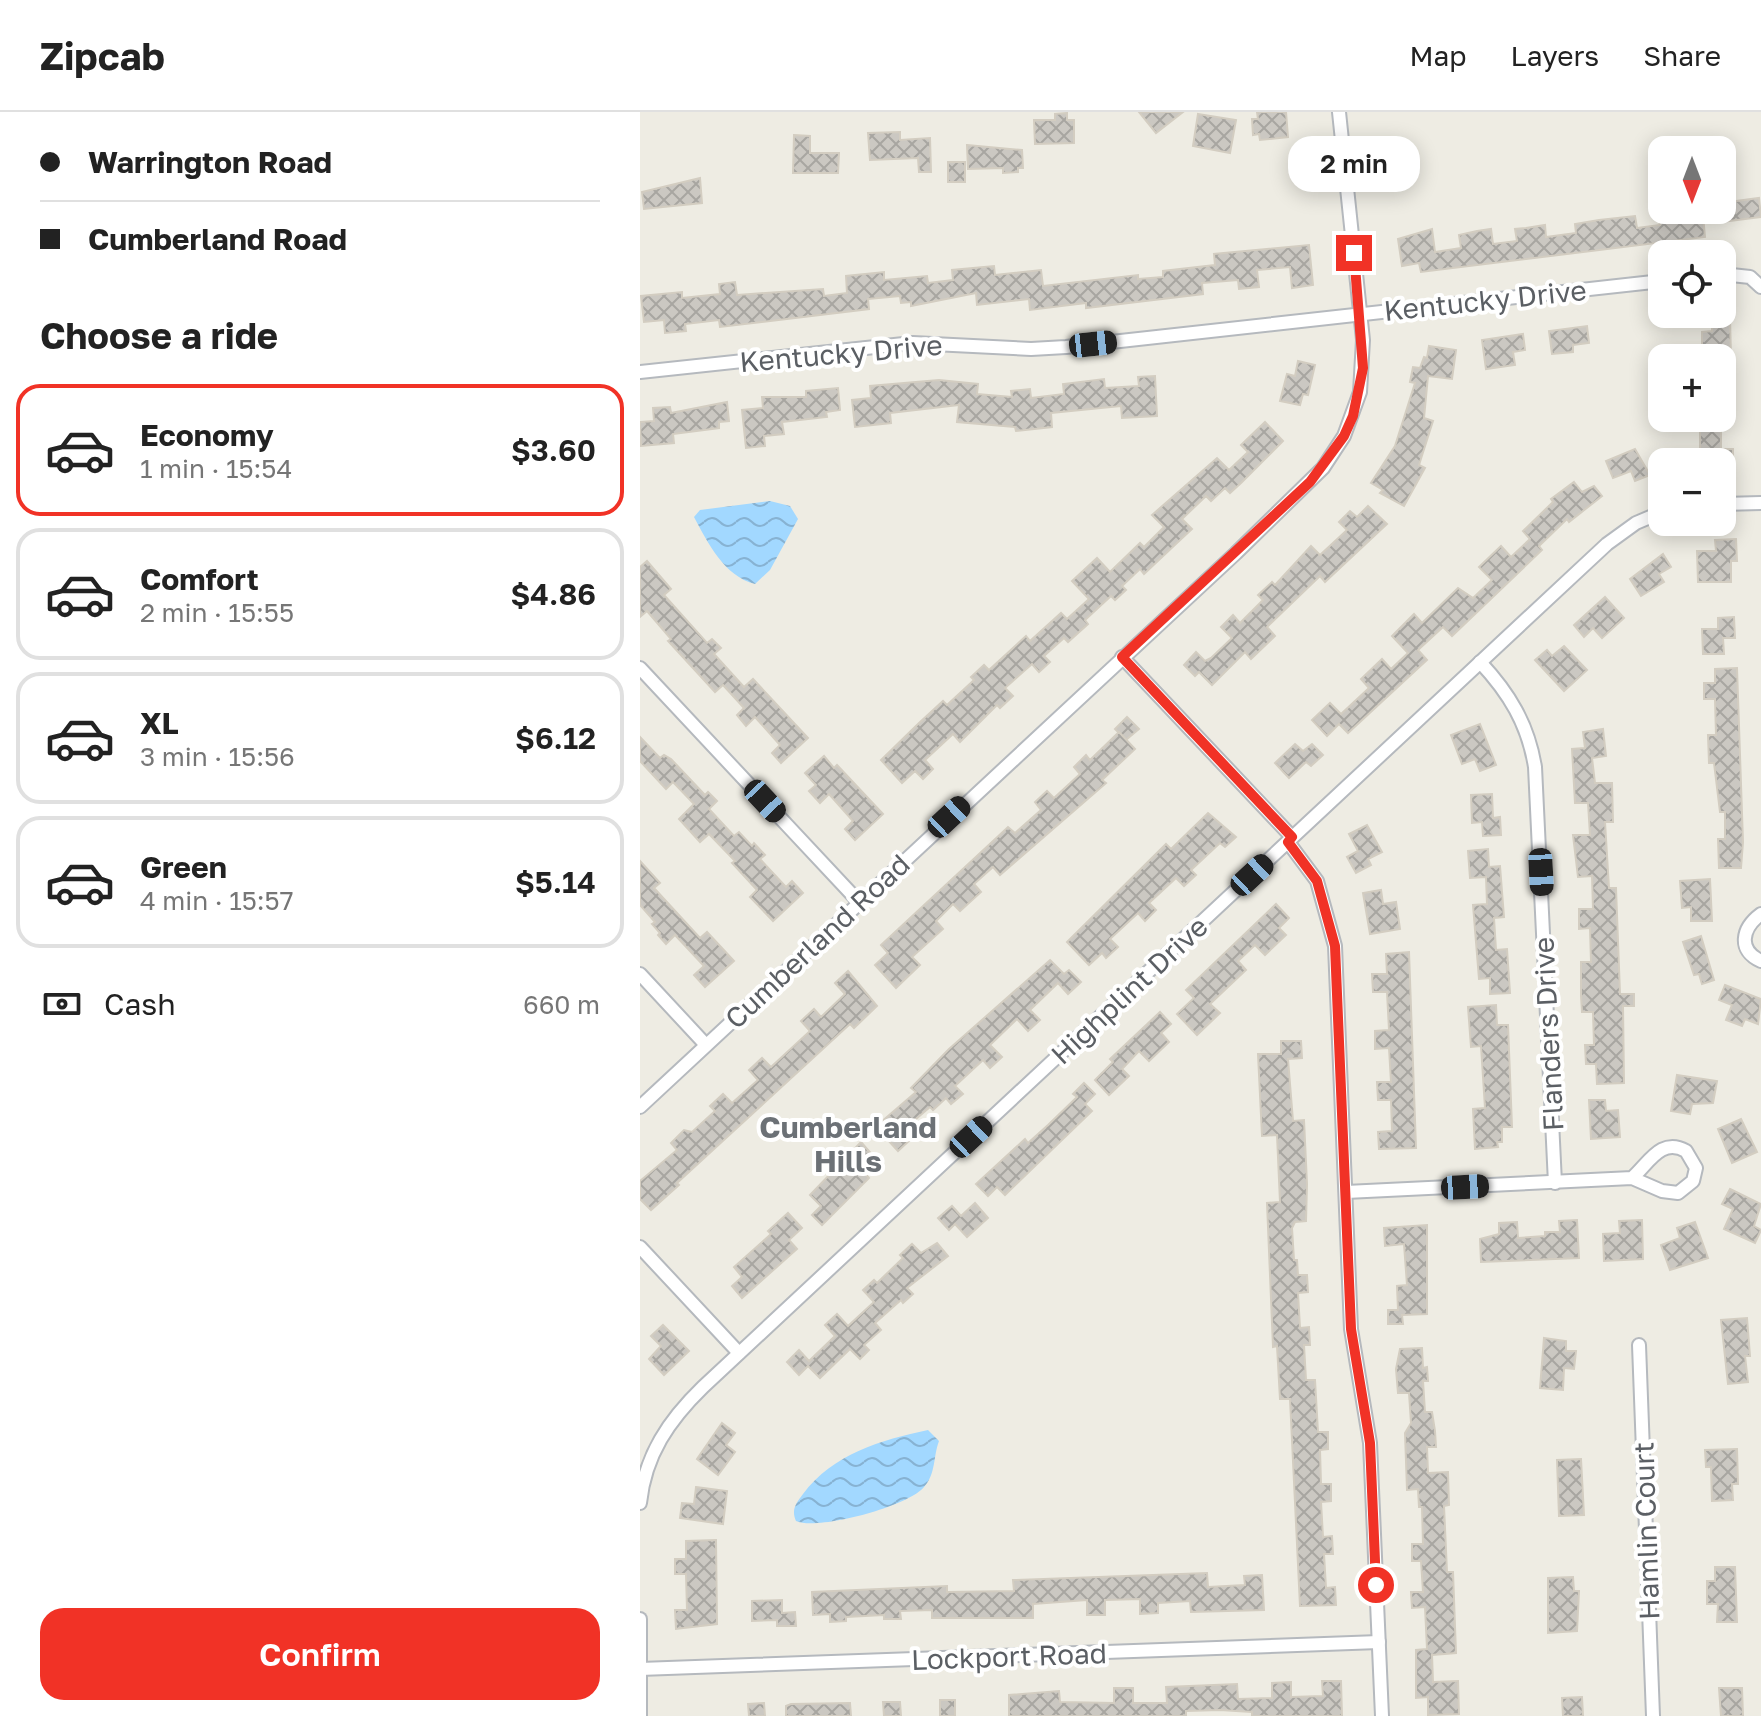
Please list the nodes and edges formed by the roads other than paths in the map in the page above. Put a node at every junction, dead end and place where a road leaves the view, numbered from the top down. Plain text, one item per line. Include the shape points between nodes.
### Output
1 (1339, 112) edge
2 (1736, 276) edge
3 (1648, 283) edge
4 (1761, 287) edge
5 (1360, 314) junction
6 (640, 372) edge
7 (1761, 503) edge
8 (1736, 504) edge
9 (1648, 518) edge
10 (1122, 657) junction
11 (1480, 662) junction
12 (640, 668) edge
13 (1290, 840) junction
14 (859, 902) junction
15 (1761, 914) edge
16 (1761, 961) edge
17 (640, 974) edge
18 (706, 1045) junction
19 (640, 1107) edge
20 (1632, 1178) junction
21 (1555, 1183) junction
22 (1346, 1192) junction
23 (640, 1247) edge
24 (1639, 1345) dead end
25 (739, 1353) junction
26 (640, 1503) edge
27 (640, 1619) edge
28 (1379, 1642) junction
29 (640, 1669) edge
30 (640, 1716) edge
31 (1382, 1716) edge
32 (1653, 1716) edge

1 - 5 street, Cumberland Road
2 - 4 street via 1750,277
3 - 5 street, Kentucky Drive
5 - 6 street, Kentucky Drive via 1054,348 913,343
5 - 10 street, Cumberland Road via 1360,392 1335,451 1310,482
7 - 8 street
9 - 11 street, Highplint Drive via 1607,544
10 - 13 street
10 - 14 street, Cumberland Road
11 - 13 street, Highplint Drive
11 - 21 street, Flanders Drive via 1521,716 1535,767
12 - 14 street
13 - 22 street via 1313,871 1332,927
13 - 25 street, Highplint Drive
14 - 18 street, Cumberland Road
15 - 16 street via 1744,937 1747,950
17 - 18 street
18 - 19 street, Cumberland Road
20 - 20 street via 1666,1147 1680,1147 1694,1162 1693,1181 1678,1193
20 - 21 street
21 - 22 street
22 - 28 street via 1353,1349 1370,1443
23 - 25 street
24 - 32 street, Hamlin Court
25 - 26 street, Highplint Drive via 664,1432 644,1477
27 - 29 street
28 - 29 street, Lockport Road
28 - 31 street
29 - 30 street

